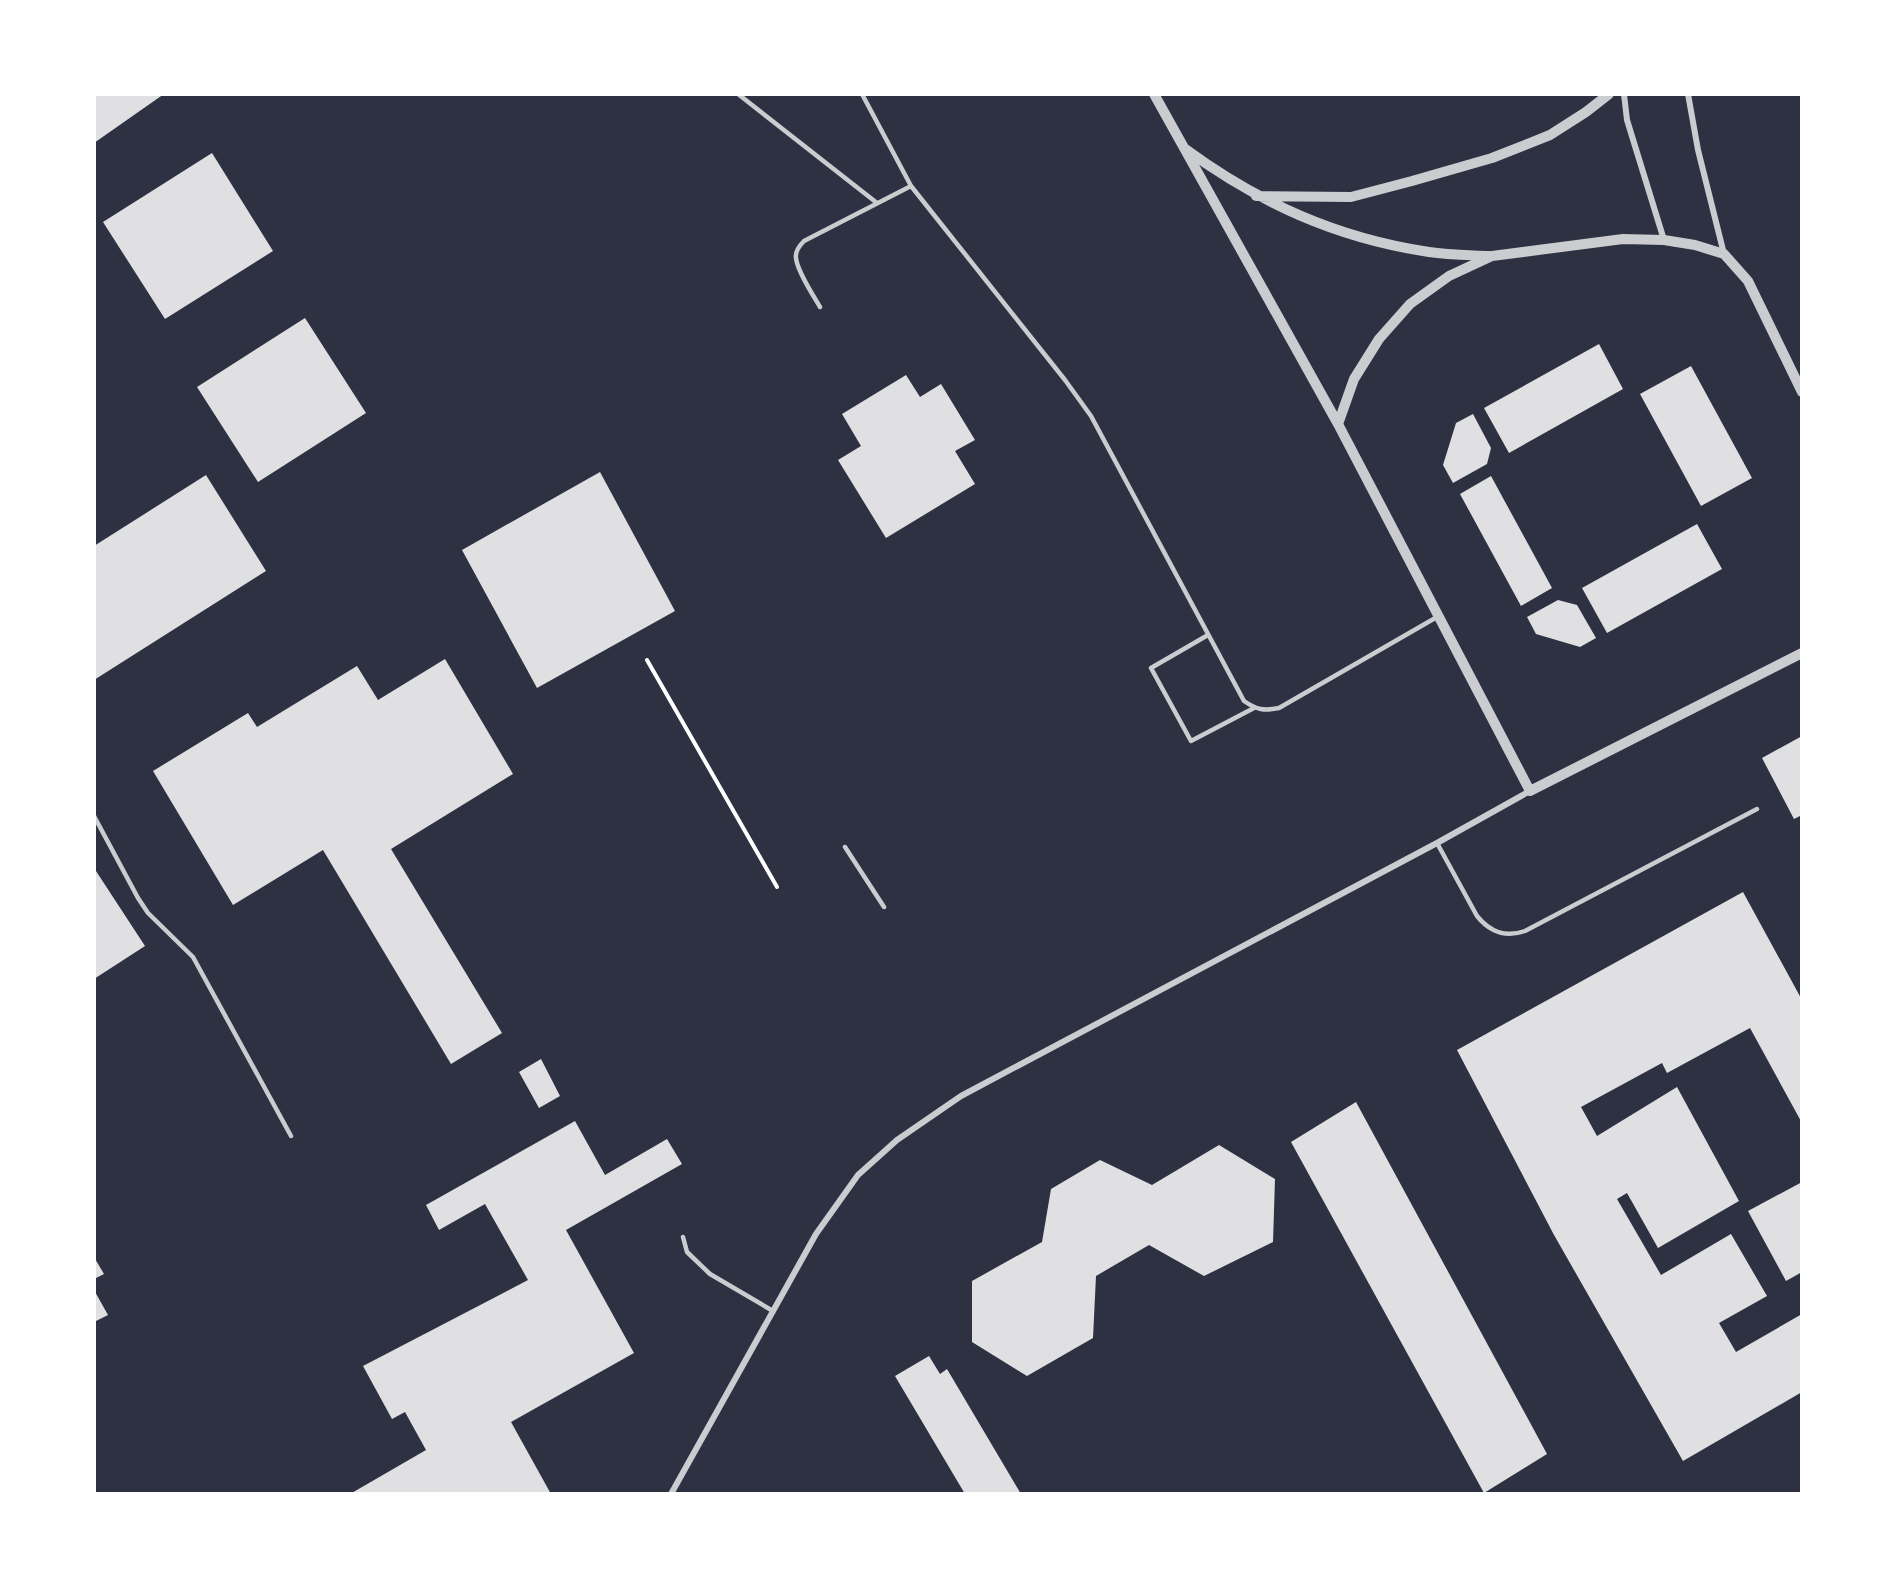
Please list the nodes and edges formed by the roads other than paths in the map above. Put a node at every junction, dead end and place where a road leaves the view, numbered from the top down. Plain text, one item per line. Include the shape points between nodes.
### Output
1 (738, 94) edge
2 (862, 94) edge
3 (1154, 94) edge
4 (1609, 94) edge
5 (1624, 94) edge
6 (1688, 94) edge
7 (1181, 146) junction
8 (912, 186) junction
9 (1256, 196) junction
10 (877, 203) junction
11 (1664, 240) junction
12 (1725, 254) junction
13 (1492, 256) junction
14 (820, 307) dead end
15 (1802, 392) edge
16 (1338, 424) junction
17 (1439, 615) junction
18 (1208, 635) junction
19 (1802, 653) edge
20 (1254, 708) junction
21 (1530, 791) junction
22 (1757, 809) dead end
23 (94, 816) edge
24 (1437, 843) junction
25 (845, 847) dead end
26 (884, 908) dead end
27 (291, 1136) dead end
28 (683, 1237) dead end
29 (774, 1311) junction
30 (671, 1494) edge

1 - 10 lane
2 - 8 lane
3 - 7 street
4 - 9 street via 1550,135 1492,158 1413,181 1351,197
5 - 11 street via 1627,120
6 - 12 street
7 - 9 street
7 - 16 street
8 - 10 lane
8 - 18 lane via 1091,416
9 - 13 street via 1312,222 1370,240 1431,252
10 - 14 lane via 804,241 798,248 796,258
11 - 12 street
11 - 13 street via 1623,239
12 - 15 street via 1748,280
13 - 16 street via 1449,276 1410,304 1379,339 1354,380
16 - 17 street
17 - 20 lane via 1279,708
17 - 21 street
18 - 20 lane via 1244,701
18 - 20 lane via 1150,668 1191,741
19 - 21 street
21 - 24 street
22 - 24 lane via 1515,934 1493,931 1484,924
23 - 27 lane via 148,913 193,957
24 - 29 street via 961,1096 897,1140 858,1175 816,1234
25 - 26 lane
28 - 29 lane via 687,1252 710,1274
29 - 30 street

